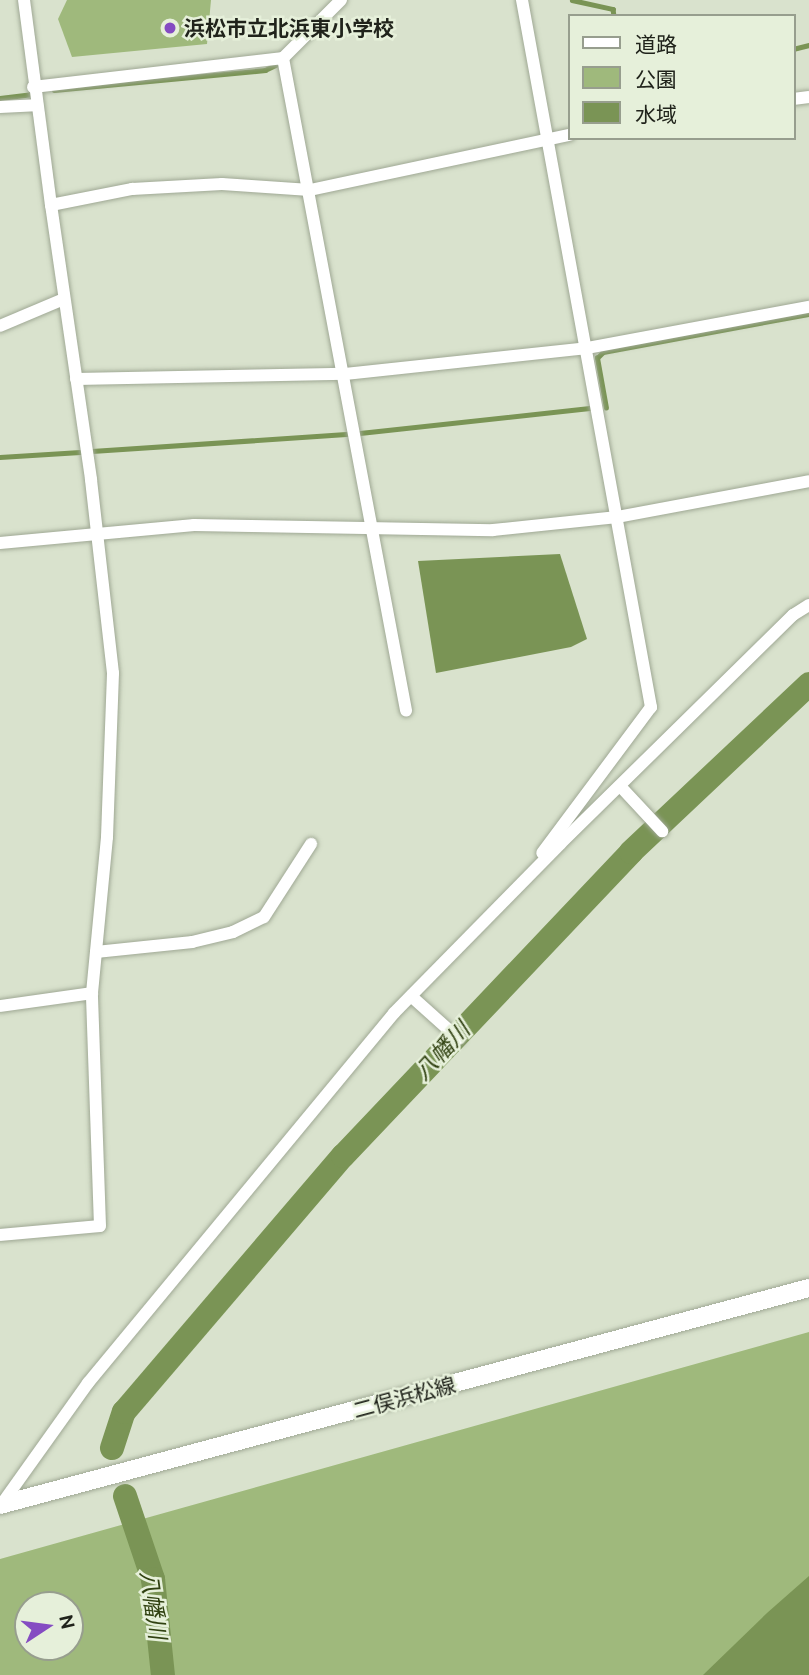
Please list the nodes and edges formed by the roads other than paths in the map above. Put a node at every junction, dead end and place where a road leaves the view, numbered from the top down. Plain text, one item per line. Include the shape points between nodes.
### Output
1 (24, 0) edge
2 (341, 0) edge
3 (522, 0) edge
4 (283, 58) junction
5 (34, 96) junction
6 (0, 107) edge
7 (568, 135) edge
8 (549, 138) junction
9 (310, 190) junction
10 (51, 205) junction
11 (64, 299) junction
12 (809, 307) edge
13 (0, 327) edge
14 (587, 348) junction
15 (345, 374) junction
16 (76, 379) junction
17 (809, 481) edge
18 (617, 517) junction
19 (373, 530) junction
20 (99, 535) junction
21 (0, 542) edge
22 (809, 605) edge
23 (406, 709) dead end
24 (620, 786) junction
25 (662, 831) dead end
26 (311, 844) dead end
27 (522, 882) junction
28 (96, 952) junction
29 (92, 993) junction
30 (411, 996) junction
31 (0, 1006) edge
32 (459, 1039) dead end
33 (0, 1235) edge
34 (809, 1288) edge
35 (0, 1505) edge

1 - 5 street
2 - 4 street
3 - 8 street
4 - 5 street
4 - 9 street
5 - 6 street
5 - 10 street
7 - 8 street
8 - 9 street
8 - 14 street
9 - 10 street via 222,184 132,188
9 - 15 street
10 - 11 street
11 - 13 street
11 - 16 street
12 - 14 street
14 - 15 street
14 - 18 street
15 - 16 street
15 - 19 street
16 - 20 street
17 - 18 street
18 - 19 street via 493,530
18 - 27 street via 650,707
19 - 20 street via 194,525
19 - 23 street
20 - 21 street
20 - 28 street via 113,673 107,837
22 - 24 street via 793,615
24 - 25 street
24 - 27 street
26 - 28 street via 264,917 233,932 192,942
27 - 30 street
28 - 29 street
29 - 31 street
29 - 33 street via 100,1226
30 - 32 street
30 - 35 street via 88,1383
34 - 35 main road, 二俣浜松線

